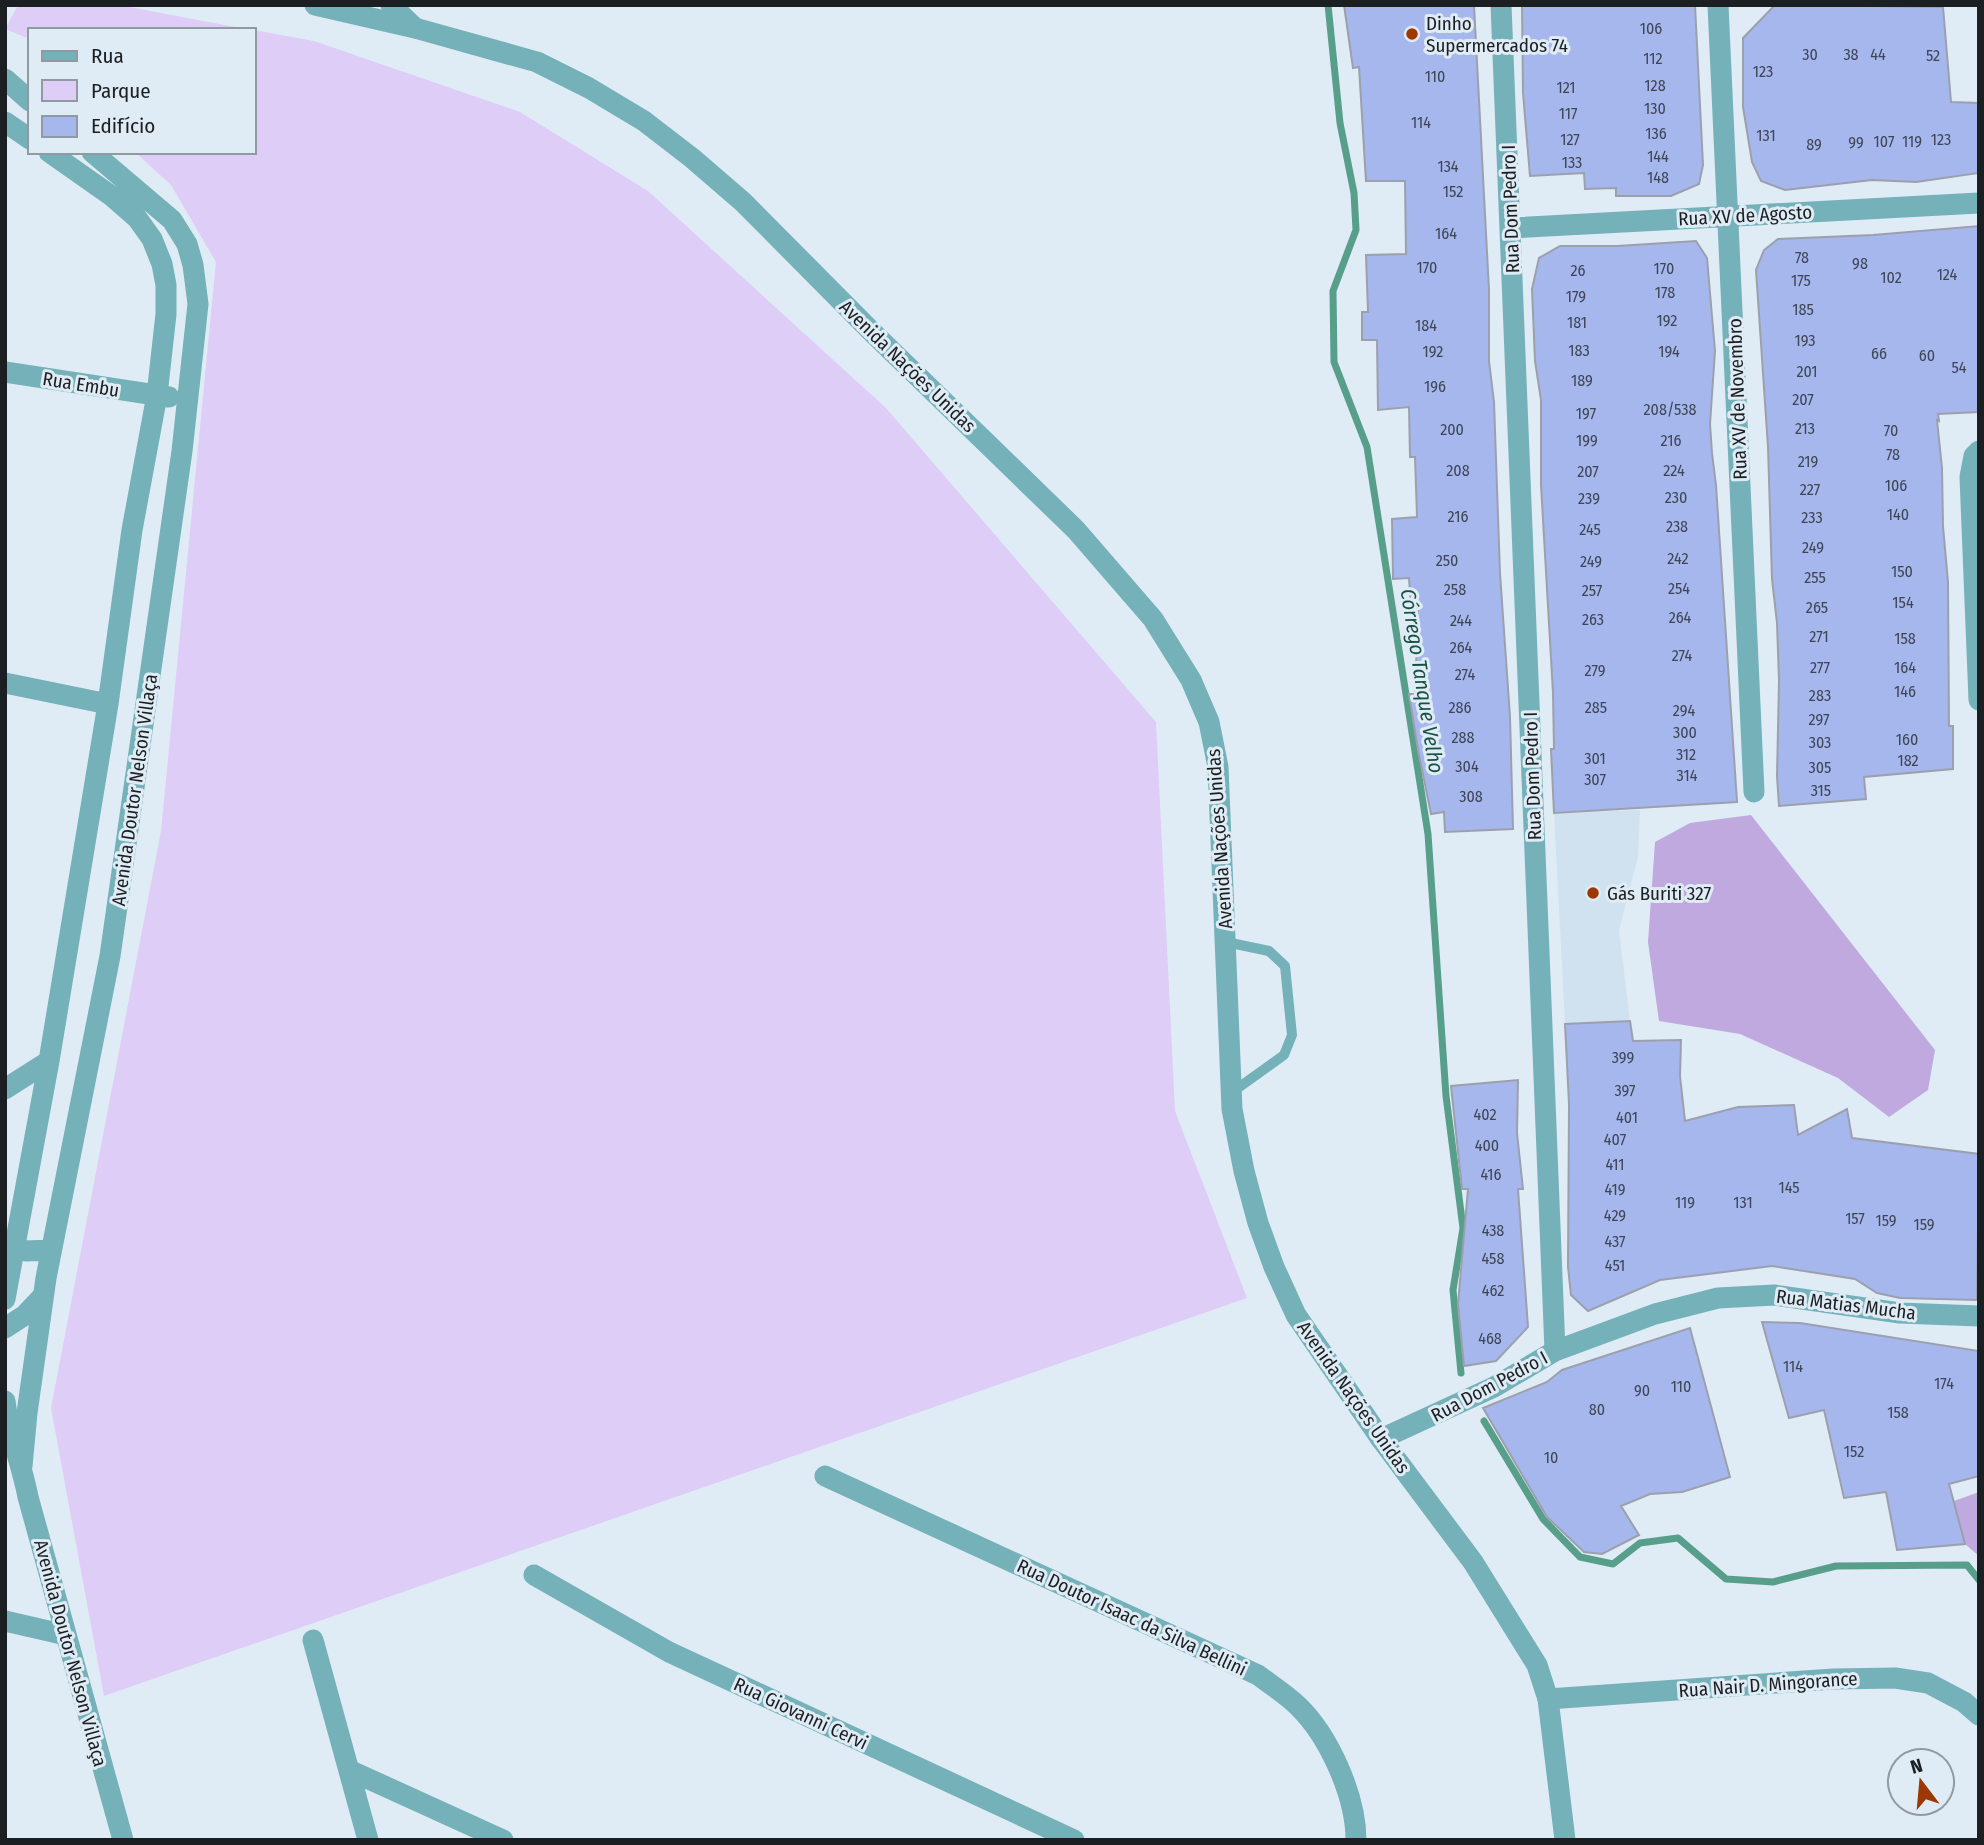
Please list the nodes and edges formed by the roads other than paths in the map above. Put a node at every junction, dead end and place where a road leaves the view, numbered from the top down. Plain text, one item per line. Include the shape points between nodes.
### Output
1 (315, 5) edge
2 (391, 5) edge
3 (1501, 5) edge
4 (1718, 5) edge
5 (415, 28) junction
6 (5, 79) edge
7 (28, 99) edge
8 (5, 121) edge
9 (28, 138) edge
10 (52, 154) edge
11 (94, 154) edge
12 (1979, 203) edge
13 (1729, 215) junction
14 (1511, 228) junction
15 (5, 372) edge
16 (157, 395) junction
17 (189, 399) junction
18 (1979, 451) edge
19 (1978, 674) edge
20 (5, 683) edge
21 (1979, 701) edge
22 (108, 704) junction
23 (1754, 792) dead end
24 (1226, 942) junction
25 (48, 1061) junction
26 (5, 1089) edge
27 (1231, 1093) junction
28 (9, 1245) edge
29 (51, 1250) junction
30 (43, 1296) junction
31 (5, 1299) edge
32 (1979, 1316) edge
33 (5, 1328) edge
34 (1555, 1351) junction
35 (5, 1401) edge
36 (7, 1421) edge
37 (1381, 1439) junction
38 (22, 1466) junction
39 (825, 1476) dead end
40 (534, 1575) dead end
41 (5, 1621) edge
42 (66, 1635) junction
43 (313, 1640) dead end
44 (1548, 1699) junction
45 (1979, 1715) edge
46 (349, 1770) junction
47 (123, 1840) edge
48 (368, 1840) edge
49 (503, 1840) edge
50 (1074, 1840) edge
51 (1356, 1840) edge
52 (1565, 1840) edge

1 - 5 street, Avenida Nações Unidas
2 - 5 street
3 - 14 street, Rua Dom Pedro I
4 - 13 street, Rua XV de Novembro
5 - 24 street, Avenida Nações Unidas via 537,62 644,121 743,202 1076,530 1153,619 1191,680 1209,722 1218,766
6 - 7 street
8 - 9 street
10 - 16 street, Avenida Doutor Nelson Villaça via 113,197 152,239 166,285
11 - 17 street, Avenida Doutor Nelson Villaça via 172,220 187,244 198,303
12 - 13 street, Rua XV de Agosto
13 - 14 street, Rua XV de Agosto
13 - 23 street, Rua XV de Novembro
14 - 34 street, Rua Dom Pedro I
15 - 16 street, Rua Embu
16 - 17 street, Rua Embu
16 - 22 street, Avenida Doutor Nelson Villaça via 132,530
17 - 29 street, Avenida Doutor Nelson Villaça via 110,956
18 - 19 street via 1970,477
19 - 21 street
20 - 22 street
22 - 25 street, Avenida Doutor Nelson Villaça
24 - 27 street, Avenida Nações Unidas
24 - 27 lane via 1269,951 1285,967 1292,1035 1284,1055
25 - 26 street
25 - 28 street, Avenida Doutor Nelson Villaça
27 - 37 street, Avenida Nações Unidas via 1244,1171 1274,1266 1296,1315
28 - 29 street via 26,1251
28 - 31 street, Avenida Doutor Nelson Villaça
29 - 30 street, Avenida Doutor Nelson Villaça
30 - 33 street
30 - 38 street, Avenida Doutor Nelson Villaça
32 - 34 street, Rua Matias Mucha via 1900,1313 1774,1295 1718,1298 1655,1314
34 - 37 street, Rua Dom Pedro I via 1494,1387
35 - 36 street, Avenida Doutor Nelson Villaça
36 - 38 street, Avenida Doutor Nelson Villaça
37 - 44 street, Avenida Nações Unidas via 1501,1604 1537,1665
38 - 42 street, Avenida Doutor Nelson Villaça
39 - 51 street, Rua Doutor Isaac da Silva Bellini via 1258,1675 1297,1705 1321,1733 1342,1779
40 - 50 street, Rua Giovanni Cervi via 669,1652
41 - 42 street
42 - 47 street, Avenida Doutor Nelson Villaça
43 - 46 street
44 - 45 street, Rua Nair D. Mingorance via 1895,1678 1927,1683
44 - 52 street, Avenida Nações Unidas
46 - 48 street
46 - 49 street

